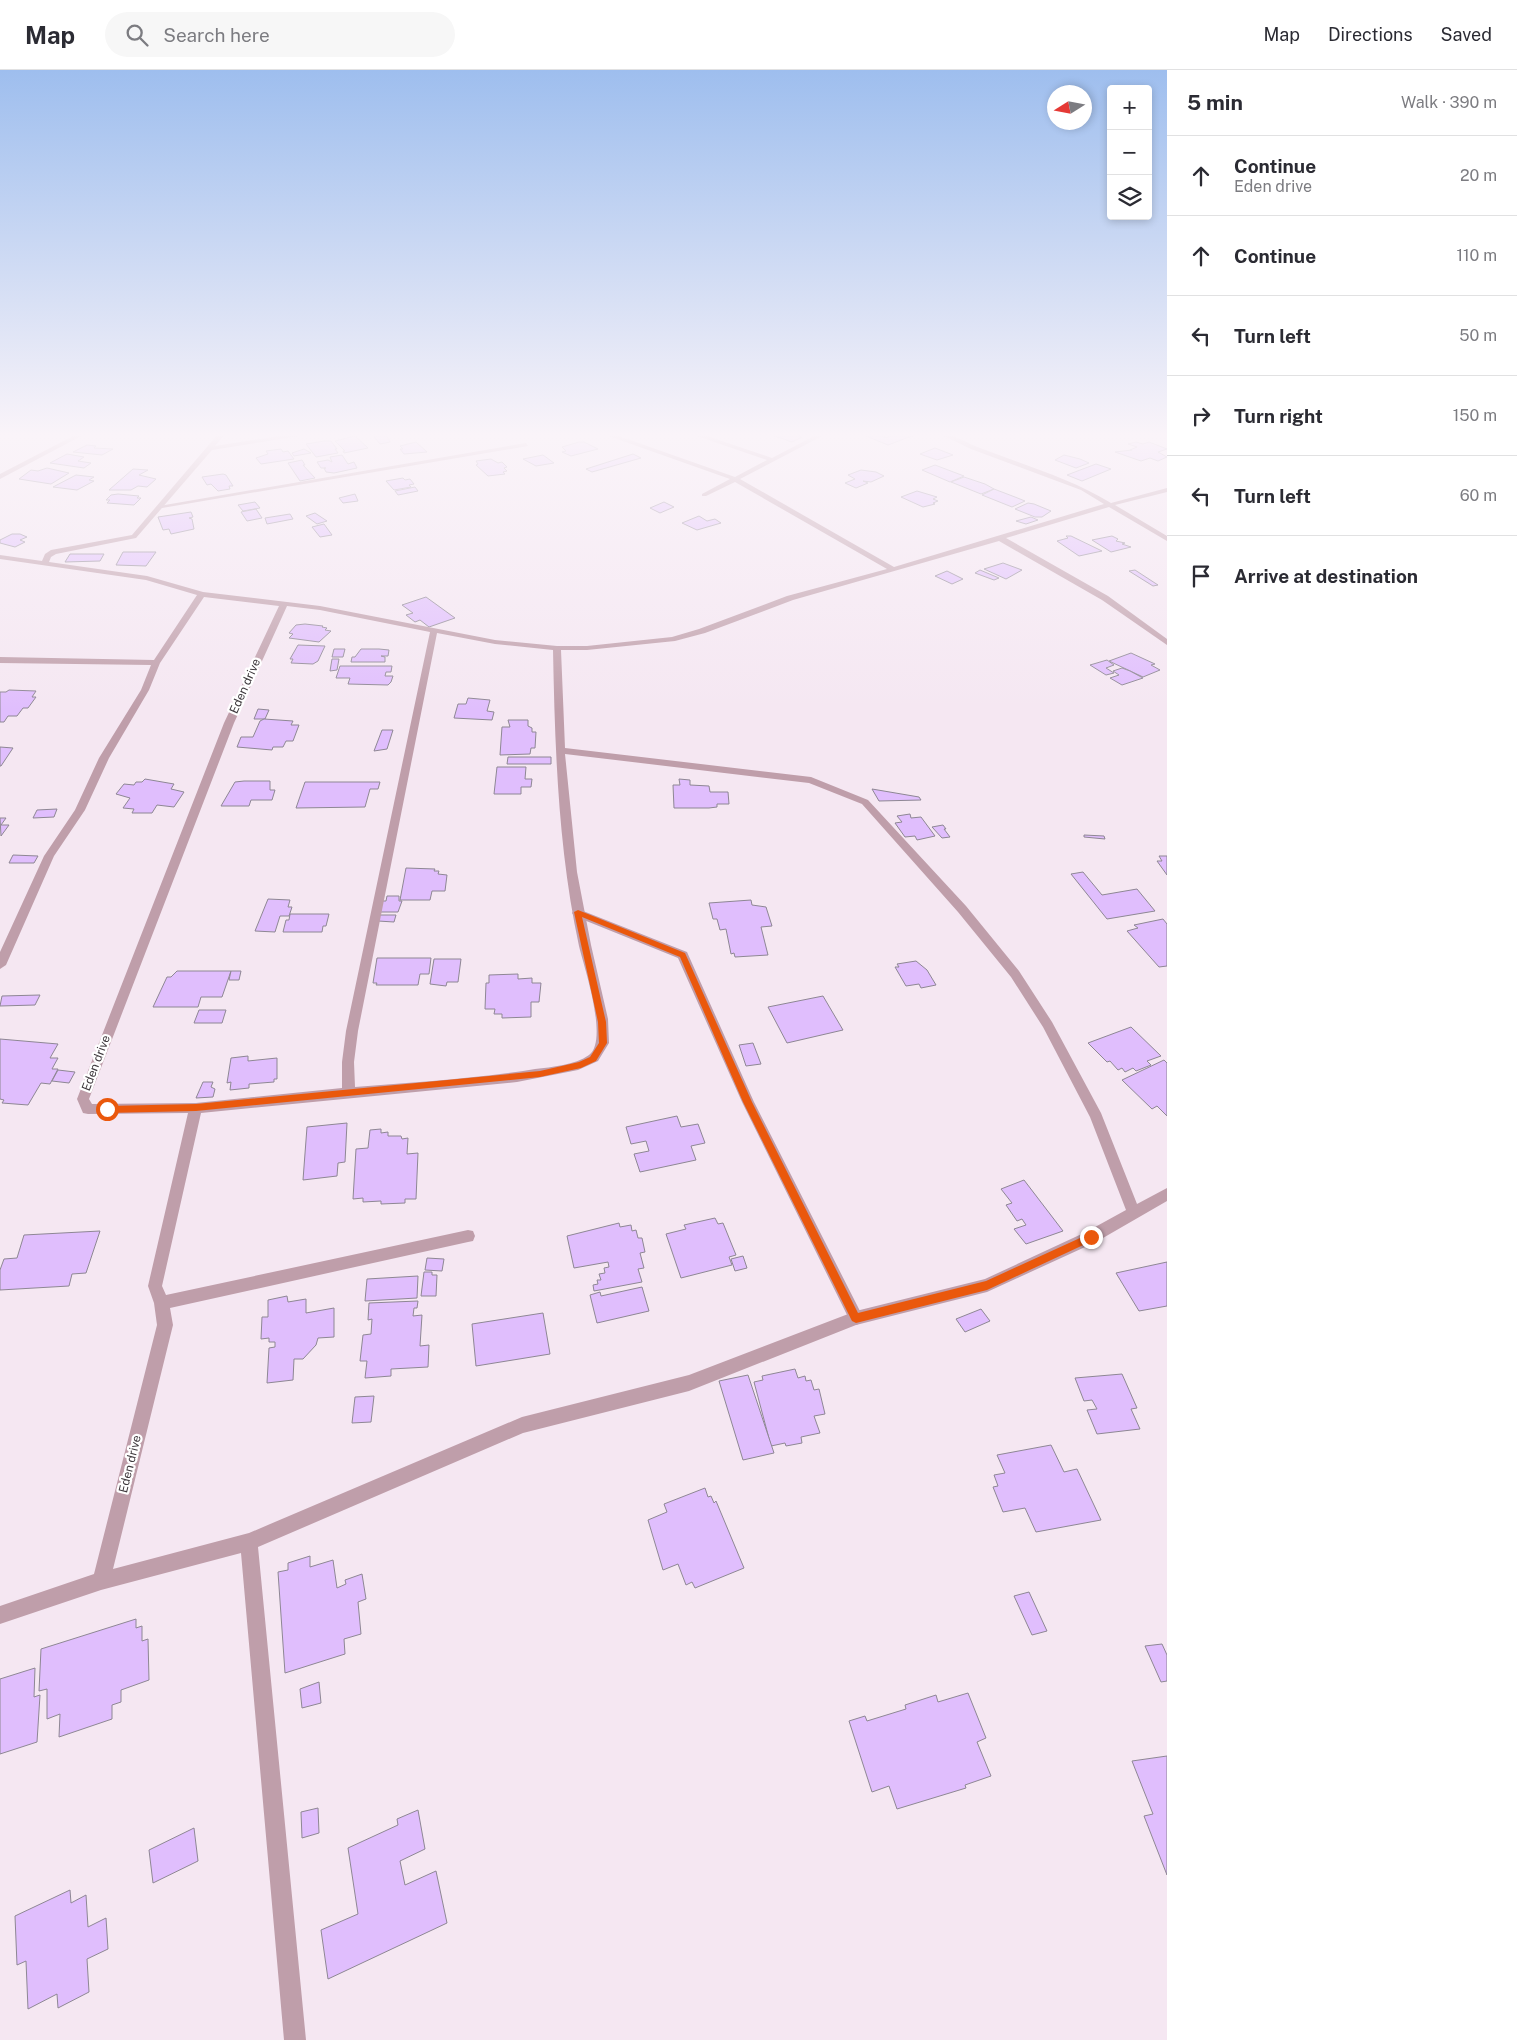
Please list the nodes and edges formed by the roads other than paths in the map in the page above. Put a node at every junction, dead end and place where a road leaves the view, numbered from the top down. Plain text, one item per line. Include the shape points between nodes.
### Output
1 (145, 526) edge
2 (817, 526) edge
3 (1035, 526) edge
4 (1145, 526) edge
5 (998, 537) junction
6 (1167, 539) edge
7 (0, 558) edge
8 (45, 563) junction
9 (893, 569) junction
10 (202, 594) junction
11 (284, 604) junction
12 (434, 630) junction
13 (1167, 643) edge
14 (557, 648) junction
15 (0, 660) edge
16 (156, 663) junction
17 (559, 750) junction
18 (578, 912) junction
19 (0, 965) edge
20 (349, 1093) junction
21 (196, 1108) junction
22 (1167, 1194) edge
23 (1134, 1213) junction
24 (468, 1236) dead end
25 (162, 1303) junction
26 (856, 1318) junction
27 (249, 1542) junction
28 (100, 1581) junction
29 (0, 1614) edge
30 (295, 2040) edge

1 - 8 street via 134,538 54,552
2 - 9 street
3 - 5 street
4 - 6 street
5 - 9 street
5 - 13 street via 1105,598
7 - 8 street
8 - 10 street via 147,578
9 - 14 street via 790,598 672,639 633,645
10 - 11 street
10 - 16 street
11 - 12 street
11 - 21 street, Eden drive via 229,722 83,1098 88,1109
12 - 14 street via 495,642
12 - 20 street via 372,925 349,1053
14 - 17 street
15 - 16 street
16 - 19 street via 145,690 104,758 80,810 49,856
17 - 18 street
17 - 23 street via 811,780 864,802 962,909 1015,974 1039,1010 1096,1117
18 - 20 street via 602,1022 603,1043 593,1059 540,1074
18 - 26 street via 683,955 748,1102
20 - 21 street
21 - 25 street, Eden drive via 155,1286
22 - 23 street
23 - 26 street via 1091,1237 987,1285
24 - 25 street
25 - 28 street, Eden drive via 165,1325
26 - 27 street via 689,1384 522,1425
27 - 28 street
27 - 30 street
28 - 29 street

